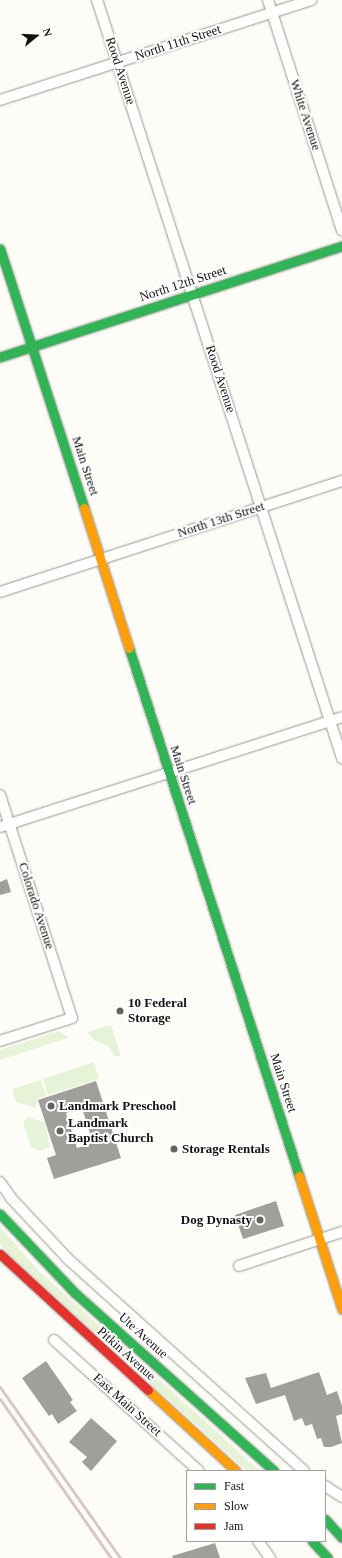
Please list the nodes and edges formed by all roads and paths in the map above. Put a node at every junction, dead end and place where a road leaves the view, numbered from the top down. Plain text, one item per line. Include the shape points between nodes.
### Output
1 (97, 0) edge
2 (268, 0) edge
3 (311, 0) edge
4 (272, 13) junction
5 (117, 62) junction
6 (0, 100) edge
7 (342, 230) edge
8 (342, 246) edge
9 (0, 249) edge
10 (193, 295) junction
11 (32, 346) junction
12 (0, 357) edge
13 (342, 481) edge
14 (261, 508) junction
15 (101, 559) junction
16 (0, 592) edge
17 (342, 717) edge
18 (330, 721) junction
19 (342, 758) edge
20 (169, 773) junction
21 (0, 795) edge
22 (5, 826) edge
23 (0, 1041) edge
24 (0, 1182) edge
25 (0, 1214) edge
26 (342, 1232) edge
27 (320, 1240) junction
28 (0, 1254) edge
29 (239, 1266) dead end
30 (342, 1309) edge
31 (54, 1340) dead end
32 (199, 1470) edge
33 (235, 1470) edge
34 (273, 1470) edge
35 (303, 1470) edge
36 (326, 1487) edge
37 (342, 1497) edge
38 (326, 1520) edge
39 (342, 1538) edge
40 (259, 1542) edge
41 (313, 1542) edge
42 (270, 1558) edge
43 (328, 1558) edge

1 - 5 street, Rood Avenue
2 - 4 street, White Avenue
3 - 4 street, North 11th Street
4 - 5 street, North 11th Street
4 - 7 street, White Avenue
5 - 6 street, North 11th Street
5 - 10 street, Rood Avenue
8 - 10 street, North 12th Street
9 - 11 street, Main Street
10 - 11 street, North 12th Street
10 - 14 street, Rood Avenue
11 - 12 street, North 12th Street
11 - 15 street, Main Street
13 - 14 street, North 13th Street
14 - 15 street, North 13th Street
14 - 18 street, Rood Avenue
15 - 16 street, North 13th Street
15 - 20 street, Main Street
17 - 18 street
18 - 19 street, Rood Avenue
18 - 20 street
20 - 22 street
20 - 27 street, Main Street
21 - 22 street, Colorado Avenue
22 - 23 street, Colorado Avenue via 72,1018
24 - 35 street via 11,1198 68,1259
25 - 34 street, Ute Avenue via 76,1293
26 - 27 street
27 - 29 street
27 - 30 street, Main Street
28 - 33 street, Pitkin Avenue
31 - 32 street, East Main Street
36 - 37 street
38 - 39 street
40 - 42 street
41 - 43 street

